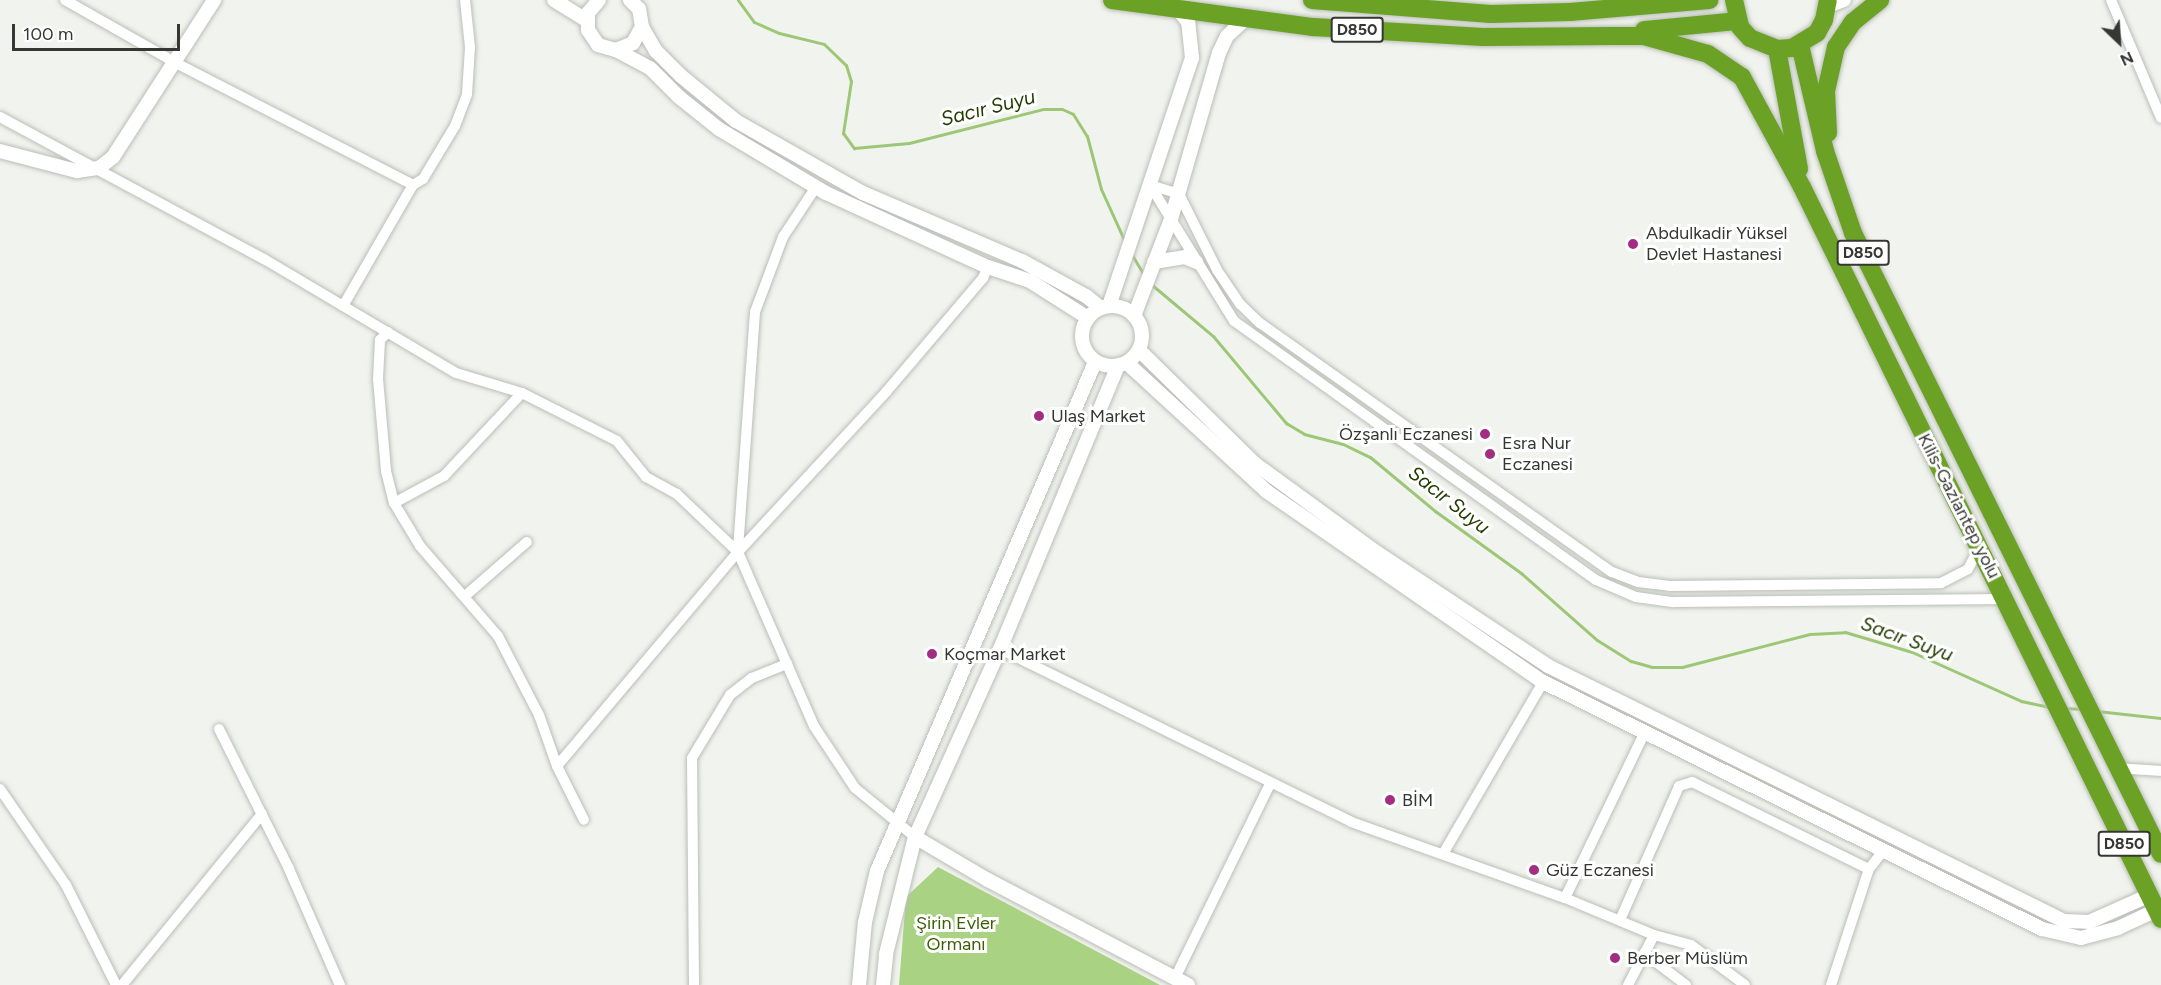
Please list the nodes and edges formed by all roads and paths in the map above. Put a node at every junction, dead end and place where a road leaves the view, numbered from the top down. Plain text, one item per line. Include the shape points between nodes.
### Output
1 (65, 0) edge
2 (214, 0) edge
3 (465, 0) edge
4 (554, 0) edge
5 (599, 0) edge
6 (1112, 0) edge
7 (1312, 0) edge
8 (1652, 0) edge
9 (1709, 0) edge
10 (1734, 0) edge
11 (1880, 0) edge
12 (2110, 0) edge
13 (1833, 2) edge
14 (637, 3) edge
15 (1624, 8) junction
16 (1178, 9) junction
17 (1246, 18) junction
18 (587, 21) junction
19 (1738, 21) junction
20 (642, 27) junction
21 (1603, 34) junction
22 (1800, 45) junction
23 (1777, 49) junction
24 (616, 50) junction
25 (174, 62) junction
26 (0, 117) edge
27 (2161, 118) edge
28 (0, 151) edge
29 (1828, 159) junction
30 (99, 168) junction
31 (413, 185) junction
32 (1150, 185) junction
33 (816, 187) junction
34 (1802, 187) junction
35 (1179, 194) junction
36 (1171, 219) junction
37 (1154, 262) junction
38 (1196, 262) junction
39 (988, 267) junction
40 (344, 306) junction
41 (1105, 307) junction
42 (1134, 316) junction
43 (1088, 318) junction
44 (388, 332) junction
45 (1139, 350) junction
46 (1095, 362) junction
47 (1123, 364) junction
48 (522, 393) junction
49 (393, 503) junction
50 (527, 542) dead end
51 (1979, 547) junction
52 (738, 552) junction
53 (1676, 586) junction
54 (465, 596) junction
55 (2006, 599) junction
56 (1665, 601) junction
57 (1692, 602) junction
58 (1000, 649) junction
59 (788, 664) junction
60 (1543, 682) junction
61 (219, 729) dead end
62 (1644, 734) junction
63 (2114, 761) junction
64 (557, 766) junction
65 (2161, 771) edge
66 (1270, 784) junction
67 (0, 789) edge
68 (262, 814) junction
69 (584, 820) dead end
70 (898, 823) junction
71 (915, 837) junction
72 (1883, 851) junction
73 (1443, 854) junction
74 (2161, 854) edge
75 (1869, 869) junction
76 (1565, 898) junction
77 (2156, 908) edge
78 (1620, 920) junction
79 (1654, 935) junction
80 (1644, 953) junction
81 (1175, 978) junction
82 (117, 985) edge
83 (122, 985) edge
84 (340, 985) edge
85 (694, 985) edge
86 (859, 985) edge
87 (883, 985) edge
88 (1188, 985) edge
89 (1628, 985) edge
90 (1686, 985) edge
91 (1745, 985) edge
92 (1831, 985) edge

1 - 25 street
2 - 25 street
3 - 31 street via 470,48 466,94 455,126 423,179
4 - 18 street
5 - 18 street
6 - 16 highway, D850
7 - 15 highway, D850 via 1490,14
8 - 15 highway
9 - 15 highway, D850
10 - 19 highway
11 - 29 highway via 1853,22 1836,46 1829,69
12 - 27 street
13 - 22 highway via 1817,33
14 - 20 street
16 - 17 highway, D850
16 - 32 street via 1188,22 1192,58
17 - 21 highway, D850 via 1313,27 1483,38
17 - 35 street via 1227,36 1219,53
18 - 24 street via 598,45
19 - 21 highway, D850
19 - 23 highway via 1750,38
20 - 24 street via 633,43
20 - 41 street via 656,51 681,76 736,121 863,193 1022,261
21 - 34 highway, Kilis-Gaziantep yolu / D850 via 1668,40 1707,54 1742,77
22 - 23 highway
22 - 29 highway, Kilis-Gaziantep yolu / D850
23 - 34 highway
24 - 33 street via 650,68 679,98 719,129
25 - 30 street via 113,157
25 - 31 street
26 - 30 street
28 - 30 street via 77,171
29 - 63 highway, Kilis-Gaziantep yolu / D850 via 1853,233
30 - 40 street
31 - 40 street
32 - 35 street
32 - 36 street
32 - 41 street
33 - 39 street
33 - 52 street via 783,237 755,312
34 - 51 highway, Kilis-Gaziantep yolu / D850
35 - 36 street
35 - 53 street via 1217,270 1240,304 1260,323 1588,558 1638,582
36 - 37 street
36 - 38 street
37 - 38 street via 1185,257
37 - 42 street
38 - 56 street via 1222,306 1256,338 1596,580 1636,597
39 - 43 street via 1030,281
39 - 52 street via 983,278 886,392
40 - 44 street
41 - 42 street via 1118,306
41 - 43 street
42 - 45 street via 1142,332
43 - 46 street via 1082,336 1088,355
44 - 48 street via 456,373
44 - 49 street via 380,340 378,378 386,471
45 - 47 street
45 - 77 street via 1254,463 1376,552 1548,666 2064,921 2089,922
46 - 47 street
46 - 70 street
47 - 58 street
47 - 60 street via 1266,491
48 - 49 street via 444,476
48 - 52 street via 617,441 646,477 677,494
49 - 54 street via 420,546
50 - 54 street
51 - 53 street via 1968,569 1941,583
51 - 55 highway, Kilis-Gaziantep yolu / D850
52 - 59 street
52 - 64 street
53 - 56 street
53 - 57 street
54 - 64 street via 498,636 539,715
55 - 57 street
55 - 77 highway, Kilis-Gaziantep yolu / D850
56 - 57 street
58 - 66 street
58 - 71 street
59 - 70 street via 814,726 855,788
59 - 85 street via 752,678 730,695 692,758
60 - 62 street
60 - 73 street
61 - 68 street
62 - 72 street
62 - 76 street
63 - 65 street
63 - 74 highway, Kilis-Gaziantep yolu / D850
64 - 69 street
66 - 73 street via 1351,822
66 - 81 street
67 - 82 street via 66,885
68 - 83 street
68 - 84 street
70 - 71 street
70 - 86 street via 877,871 865,922
71 - 81 street
71 - 87 street via 886,954
72 - 75 street
72 - 77 street via 2042,929 2067,937 2098,935
73 - 76 street
75 - 78 street via 1692,782 1679,786
75 - 92 street
76 - 78 street
78 - 79 street
79 - 80 street
79 - 91 street via 1691,945
80 - 89 street
80 - 90 street
81 - 88 street

